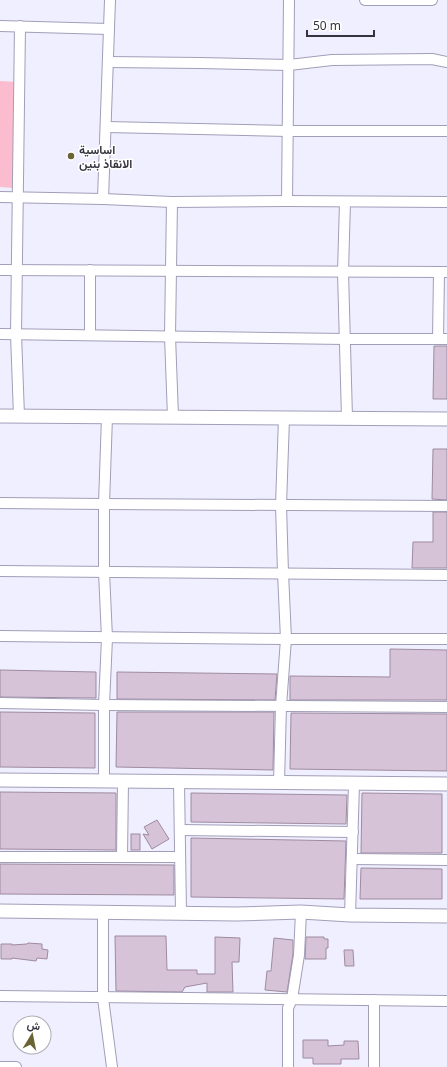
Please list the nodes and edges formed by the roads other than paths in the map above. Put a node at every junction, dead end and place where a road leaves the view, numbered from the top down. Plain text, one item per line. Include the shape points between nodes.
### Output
1 (110, 0) edge
2 (289, 0) edge
3 (365, 0) edge
4 (432, 0) edge
5 (0, 26) edge
6 (20, 26) junction
7 (109, 29) junction
8 (108, 62) junction
9 (447, 62) edge
10 (289, 65) junction
11 (106, 127) junction
12 (288, 131) junction
13 (447, 131) edge
14 (0, 197) edge
15 (18, 198) junction
16 (103, 199) junction
17 (287, 201) junction
18 (172, 202) junction
19 (344, 202) junction
20 (447, 202) edge
21 (0, 270) edge
22 (18, 270) junction
23 (90, 270) junction
24 (171, 271) junction
25 (343, 272) junction
26 (443, 272) edge
27 (0, 334) edge
28 (16, 334) junction
29 (90, 335) junction
30 (170, 336) junction
31 (345, 339) junction
32 (443, 339) edge
33 (0, 416) edge
34 (19, 416) junction
35 (107, 416) junction
36 (173, 417) junction
37 (284, 418) junction
38 (347, 418) junction
39 (447, 419) edge
40 (0, 503) edge
41 (104, 504) junction
42 (282, 505) junction
43 (447, 506) edge
44 (0, 571) edge
45 (104, 572) junction
46 (283, 573) junction
47 (447, 575) edge
48 (0, 636) edge
49 (107, 638) junction
50 (286, 639) junction
51 (447, 639) edge
52 (0, 703) edge
53 (104, 705) junction
54 (281, 706) junction
55 (447, 707) edge
56 (0, 780) edge
57 (104, 781) junction
58 (123, 781) junction
59 (179, 782) junction
60 (279, 783) junction
61 (354, 784) junction
62 (447, 784) edge
63 (180, 830) junction
64 (353, 832) junction
65 (122, 857) junction
66 (180, 857) junction
67 (0, 858) edge
68 (352, 859) junction
69 (447, 860) edge
70 (0, 911) edge
71 (103, 912) junction
72 (301, 912) junction
73 (181, 913) junction
74 (350, 915) junction
75 (447, 916) edge
76 (0, 996) edge
77 (103, 998) junction
78 (292, 999) junction
79 (374, 1000) junction
80 (447, 1001) edge
81 (0, 1067) edge
82 (16, 1067) edge
83 (112, 1067) edge
84 (288, 1067) edge
85 (374, 1067) edge

1 - 7 street
2 - 10 street
3 - 4 street
5 - 6 street
6 - 7 street
6 - 15 street
7 - 8 street
8 - 10 street
8 - 11 street
9 - 10 street via 432,59 332,60
10 - 12 street
11 - 12 street
11 - 16 street
12 - 13 street
12 - 17 street
14 - 15 street
15 - 16 street
15 - 22 street
16 - 18 street
17 - 18 street
17 - 19 street
18 - 24 street
19 - 20 street
19 - 25 street
21 - 22 street
22 - 23 street
22 - 28 street
23 - 24 street
23 - 29 street
24 - 25 street
24 - 30 street
25 - 26 street
25 - 31 street
26 - 32 street
27 - 28 street
28 - 29 street
28 - 34 street
29 - 30 street
30 - 31 street
30 - 36 street
31 - 32 street
31 - 38 street
33 - 34 street
34 - 35 street
35 - 36 street
35 - 41 street
36 - 37 street
37 - 38 street
37 - 42 street
38 - 39 street
40 - 41 street
41 - 42 street
41 - 45 street
42 - 43 street
42 - 46 street
44 - 45 street
45 - 46 street
45 - 49 street
46 - 47 street
46 - 50 street
48 - 49 street
49 - 50 street
49 - 53 street
50 - 51 street
50 - 54 street
52 - 53 street
53 - 54 street
53 - 57 street
54 - 55 street
54 - 60 street
56 - 57 street
57 - 58 street
58 - 59 street
58 - 65 street
59 - 60 street
59 - 63 street
60 - 61 street
61 - 62 street
61 - 64 street
63 - 64 street
63 - 66 street
64 - 68 street
65 - 66 street
65 - 67 street
66 - 73 street
68 - 69 street
68 - 74 street
70 - 71 street
71 - 73 street
71 - 77 street
72 - 73 street
72 - 74 street
72 - 78 street via 299,955
74 - 75 street
76 - 77 street
77 - 78 street
77 - 83 street
78 - 79 street
78 - 84 street via 288,1008
79 - 80 street
79 - 85 street
81 - 82 street

